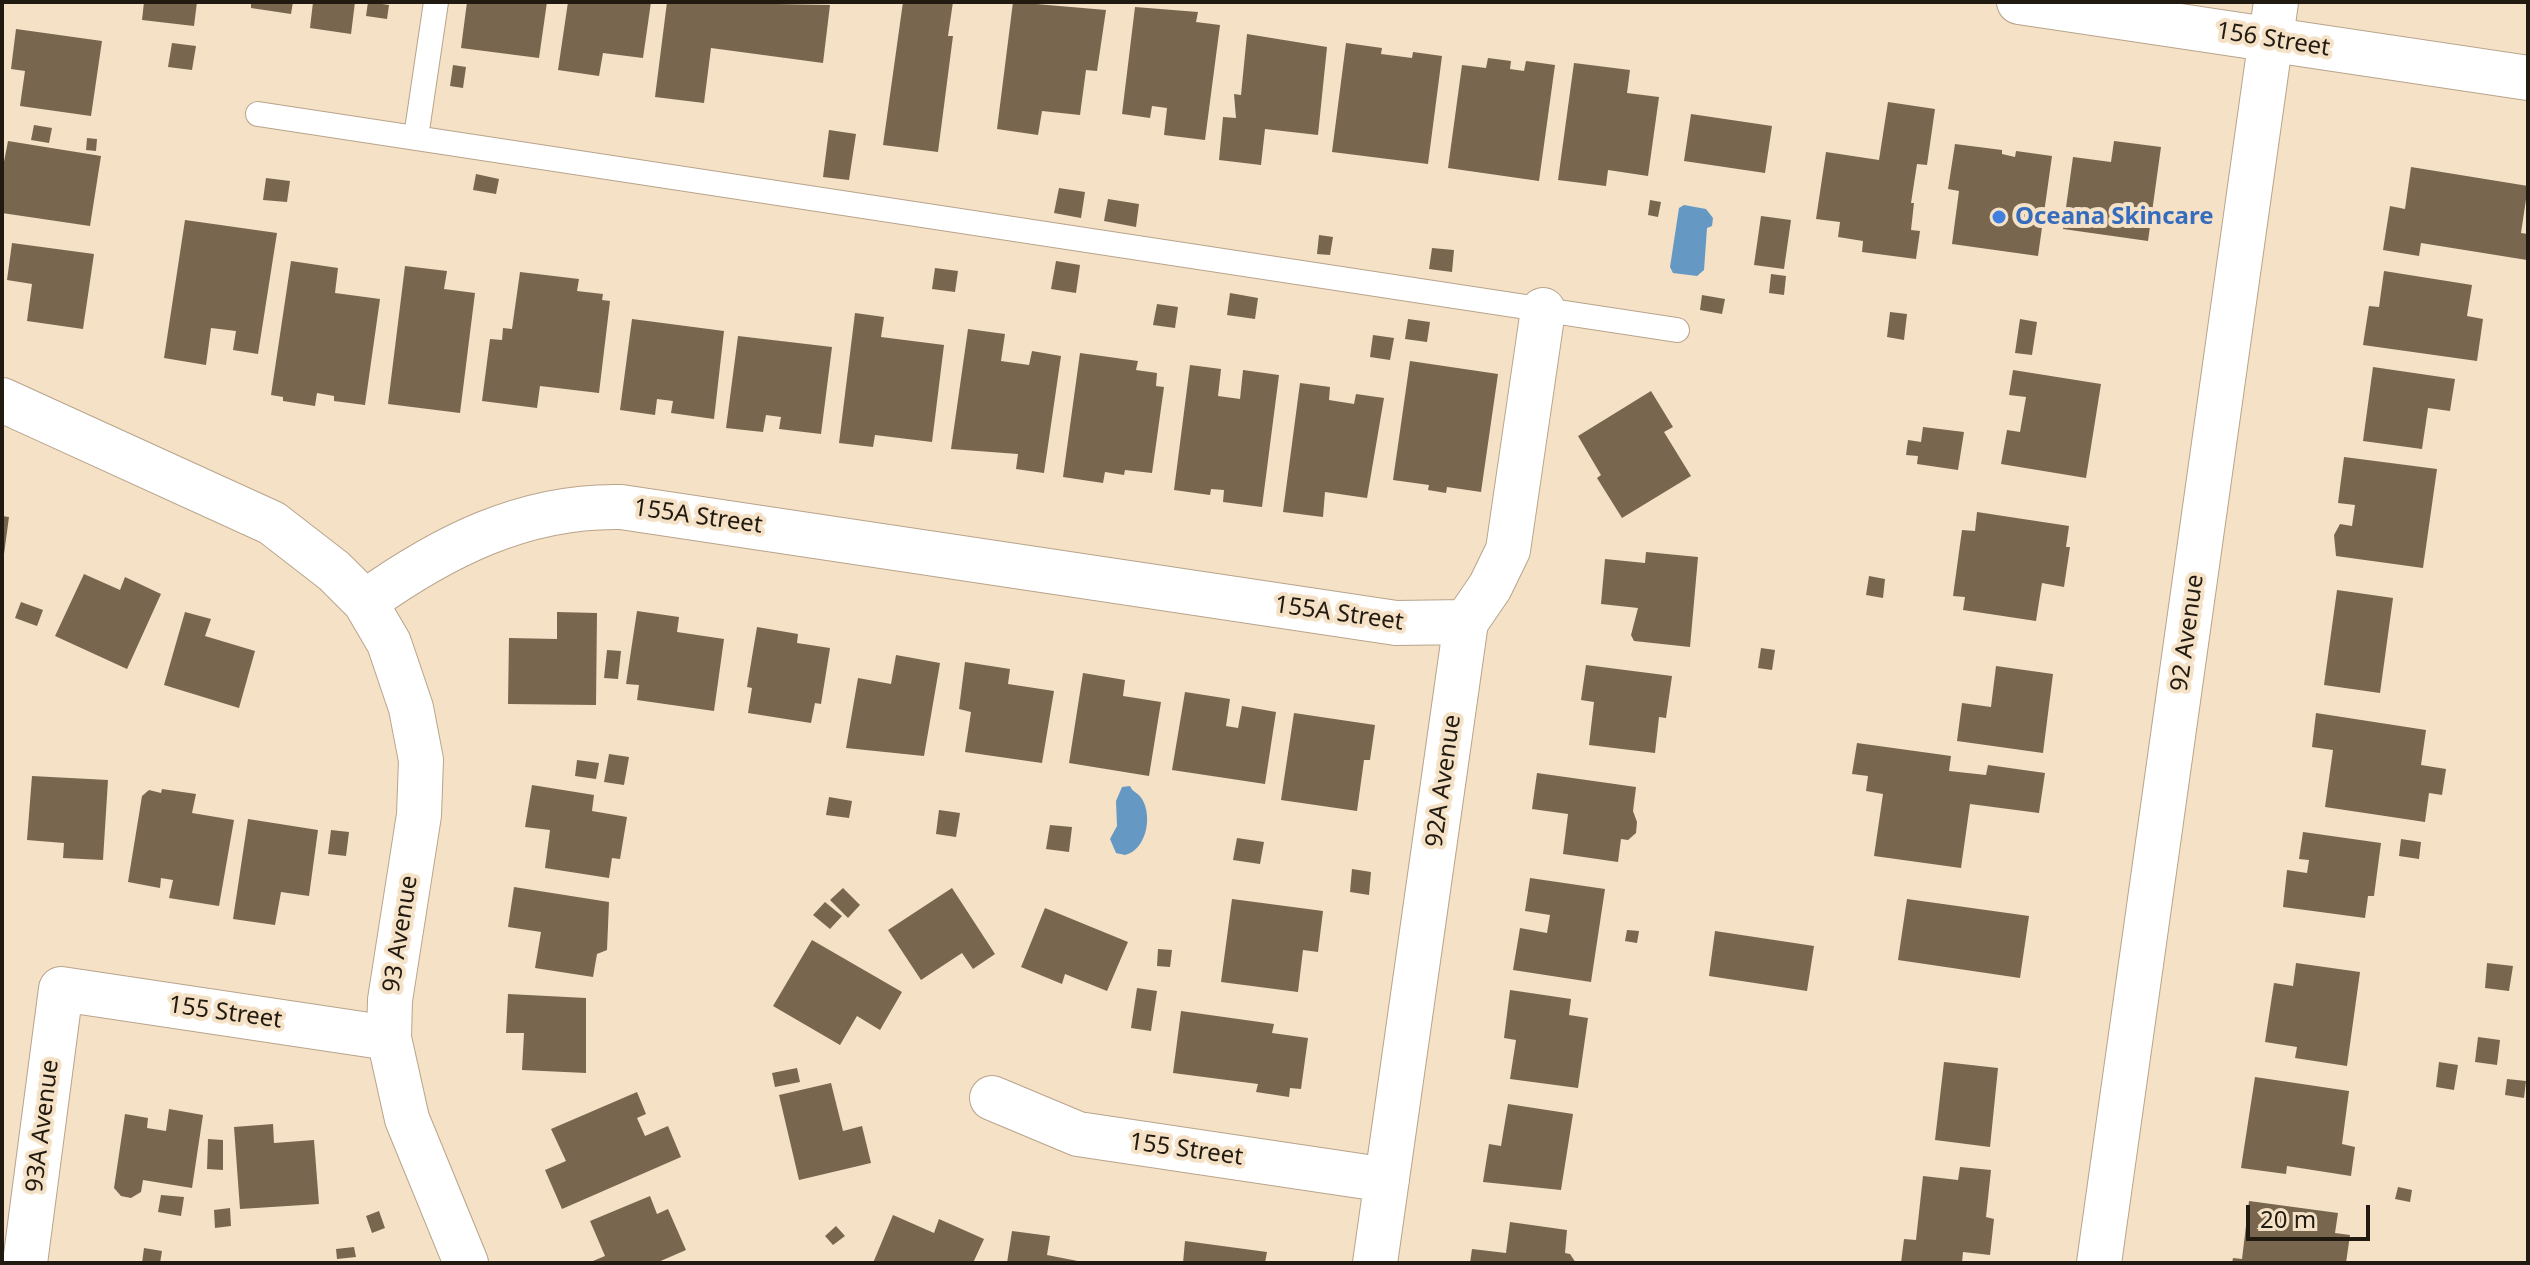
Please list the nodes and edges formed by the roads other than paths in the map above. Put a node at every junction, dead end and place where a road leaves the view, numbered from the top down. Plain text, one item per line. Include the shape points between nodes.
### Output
1 (436, 2) edge
2 (2019, 2) edge
3 (2273, 21) edge
4 (2528, 78) edge
5 (258, 114) dead end
6 (416, 137) junction
7 (1543, 310) junction
8 (1677, 330) dead end
9 (2, 400) edge
10 (365, 602) junction
11 (1466, 622) junction
12 (61, 989) joint
13 (389, 1038) junction
14 (992, 1098) dead end
15 (1387, 1180) junction
16 (25, 1263) edge
17 (466, 1263) edge
18 (1375, 1263) edge
19 (2099, 1263) edge

1 - 6 lane
2 - 3 street, 156 Street
3 - 4 street, 156 Street
3 - 19 street, 92 Avenue
5 - 6 lane
6 - 7 lane
7 - 8 lane
7 - 11 street, 92A Avenue via 1508,550
9 - 10 street via 252,512 299,542
10 - 11 street, 155A Street via 479,533 588,506 1396,623
10 - 13 street, 93 Avenue via 389,643 411,708 421,760 419,815 390,1000
11 - 15 street, 92A Avenue
12 - 13 street, 155 Street
12 - 16 street, 93A Avenue
13 - 17 street, 93 Avenue via 407,1119
14 - 15 street, 155 Street via 1078,1134
15 - 18 street, 92A Avenue

